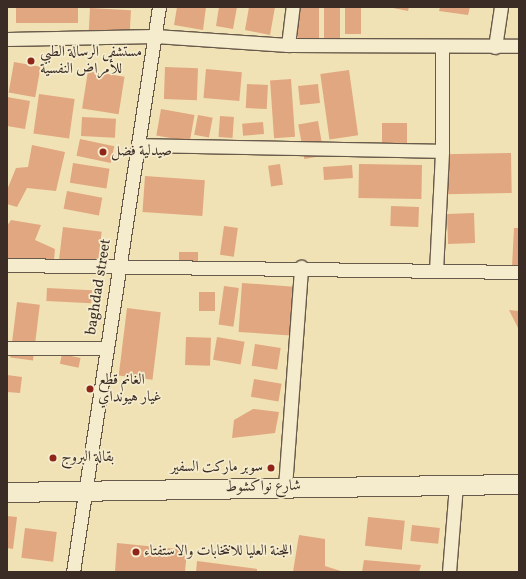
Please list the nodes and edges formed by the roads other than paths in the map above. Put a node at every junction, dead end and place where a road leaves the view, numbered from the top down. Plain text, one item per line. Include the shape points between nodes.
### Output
1 (159, 7) edge
2 (293, 7) edge
3 (500, 7) edge
4 (155, 36) junction
5 (7, 39) edge
6 (288, 45) junction
7 (442, 46) junction
8 (495, 46) junction
9 (519, 46) edge
10 (138, 145) junction
11 (442, 151) junction
12 (7, 265) edge
13 (119, 267) junction
14 (301, 267) junction
15 (436, 271) junction
16 (519, 272) edge
17 (7, 348) edge
18 (106, 348) junction
19 (456, 484) junction
20 (519, 484) edge
21 (285, 487) junction
22 (87, 491) junction
23 (7, 492) edge
24 (73, 572) edge
25 (449, 572) edge

1 - 4 street, baghdad street
2 - 6 street
3 - 8 street
4 - 5 street
4 - 6 street
4 - 10 street, baghdad street
6 - 7 street
7 - 8 street
7 - 11 street
8 - 9 street
10 - 11 street
10 - 13 street, baghdad street
11 - 15 street
12 - 13 street
13 - 14 street
13 - 18 street, baghdad street
14 - 15 street
14 - 21 street
15 - 16 street
17 - 18 street
18 - 22 street, baghdad street
19 - 20 street, شارع نواكشوط
19 - 21 street, شارع نواكشوط
19 - 25 street
21 - 22 street, شارع نواكشوط
22 - 23 street, شارع نواكشوط
22 - 24 street, baghdad street

